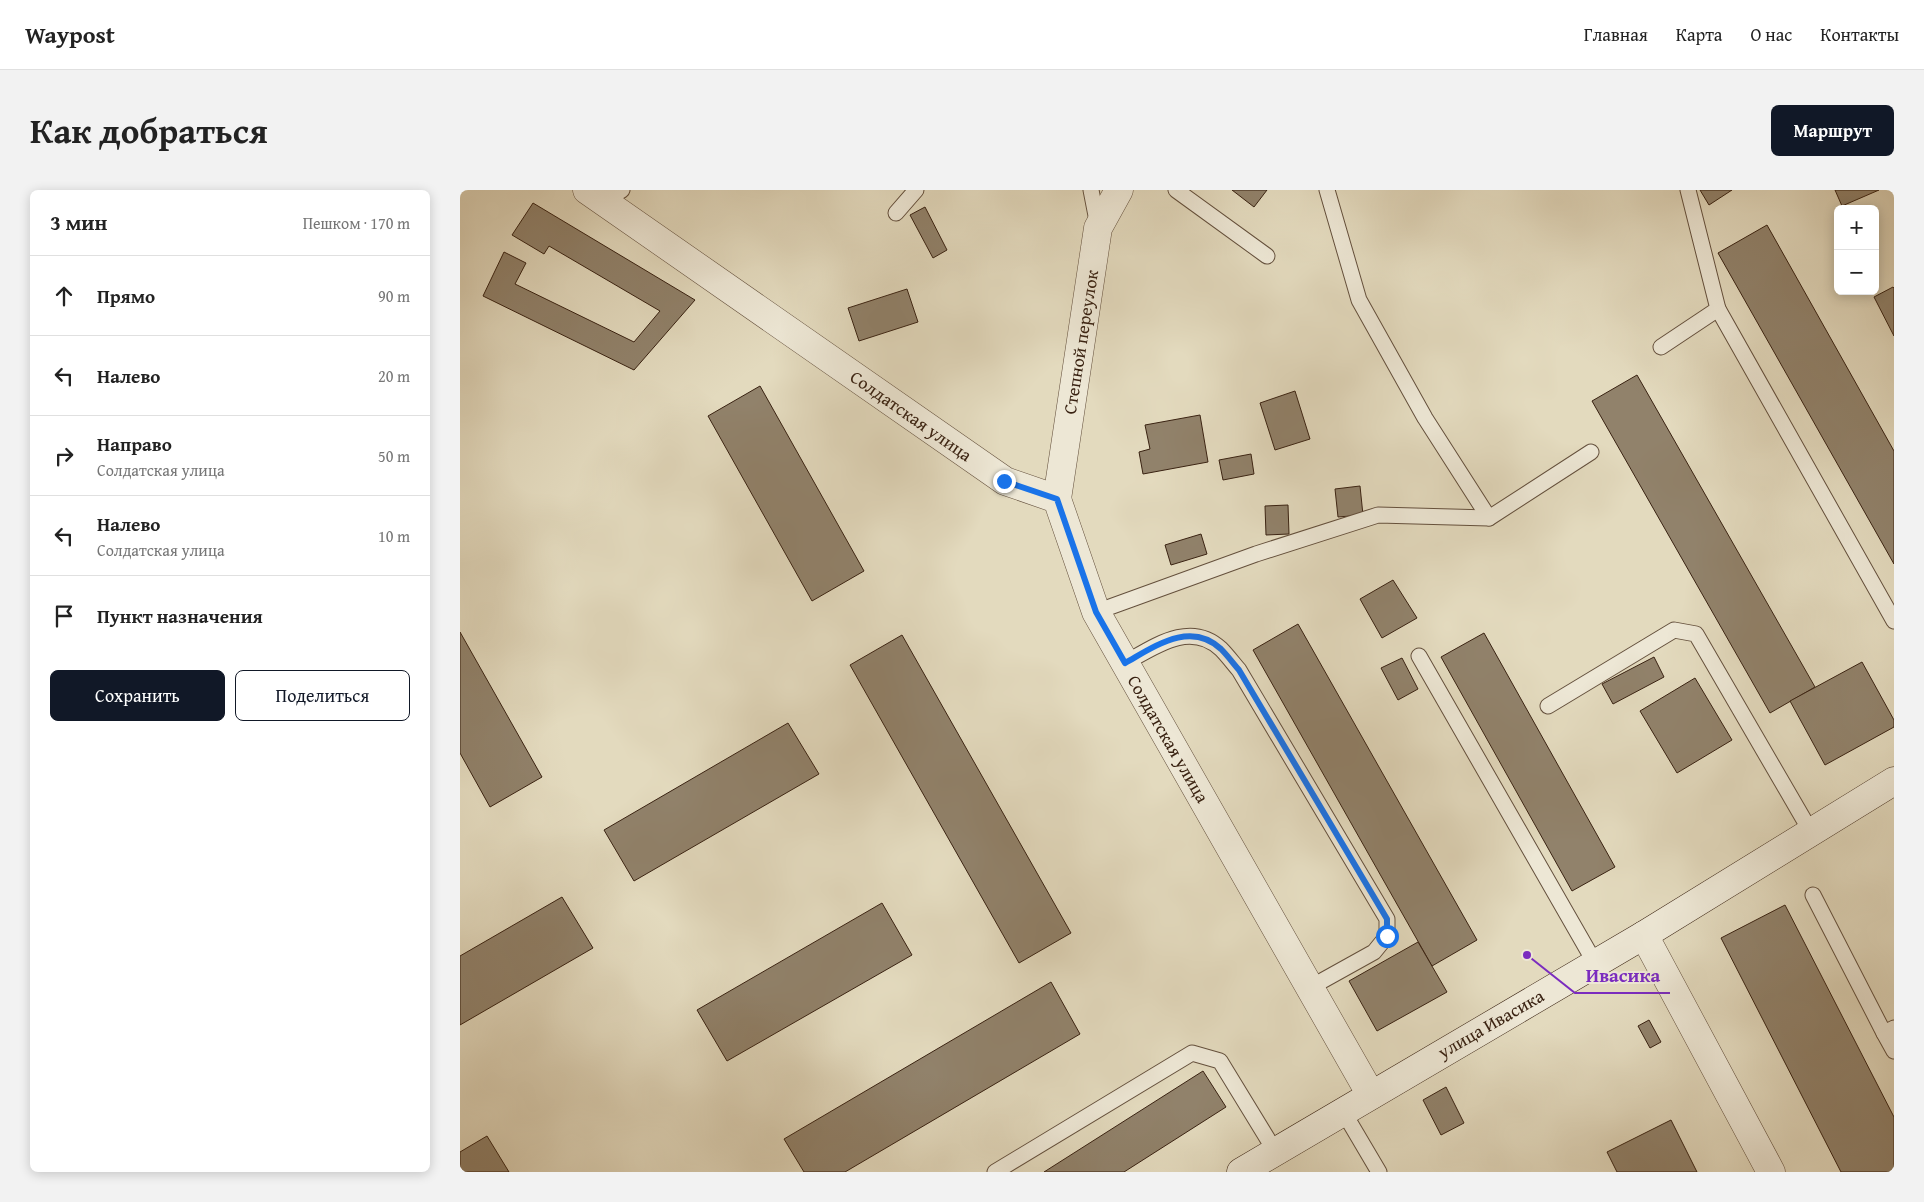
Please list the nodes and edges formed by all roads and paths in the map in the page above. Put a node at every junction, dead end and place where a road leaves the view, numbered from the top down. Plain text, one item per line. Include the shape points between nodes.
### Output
1 (916, 190) edge
2 (1091, 190) edge
3 (1119, 190) edge
4 (1176, 190) edge
5 (1326, 190) edge
6 (1688, 190) edge
7 (605, 194) edge
8 (896, 213) dead end
9 (1098, 228) junction
10 (1267, 256) dead end
11 (1718, 308) junction
12 (1660, 347) dead end
13 (1591, 452) dead end
14 (1057, 499) junction
15 (1490, 518) junction
16 (1096, 612) junction
17 (1894, 621) edge
18 (1419, 656) dead end
19 (1125, 663) junction
20 (1548, 706) dead end
21 (1894, 781) edge
22 (1811, 832) junction
23 (1813, 894) dead end
24 (1644, 935) junction
25 (1596, 963) junction
26 (1311, 987) junction
27 (1889, 1030) edge
28 (1894, 1051) edge
29 (1371, 1095) junction
30 (1343, 1111) junction
31 (1274, 1152) junction
32 (995, 1172) edge
33 (1241, 1172) edge
34 (1379, 1172) edge
35 (1771, 1172) edge

1 - 8 lane
2 - 9 lane
3 - 9 street, Степной переулок
4 - 10 lane
5 - 15 lane via 1359,300 1425,418
6 - 11 lane
7 - 14 street, Солдатская улица via 1004,481
9 - 14 street, Степной переулок
11 - 12 lane
11 - 17 lane
13 - 15 lane
14 - 16 street, Солдатская улица
15 - 16 lane via 1378,515 1256,554
16 - 19 street, Солдатская улица
18 - 25 lane
19 - 26 street, Солдатская улица
19 - 26 lane via 1171,638 1196,636 1220,648 1239,670 1387,919 1387,936 1374,952
20 - 22 lane via 1674,630 1696,634
21 - 22 street, улица Ивасика
22 - 24 street, улица Ивасика
23 - 27 lane
24 - 25 street, улица Ивасика
24 - 35 street
25 - 29 street, улица Ивасика
26 - 29 street, Солдатская улица
27 - 28 lane
29 - 30 street, улица Ивасика
30 - 31 street, улица Ивасика
30 - 34 lane
31 - 32 lane via 1220,1061 1192,1053
31 - 33 street, улица Ивасика

